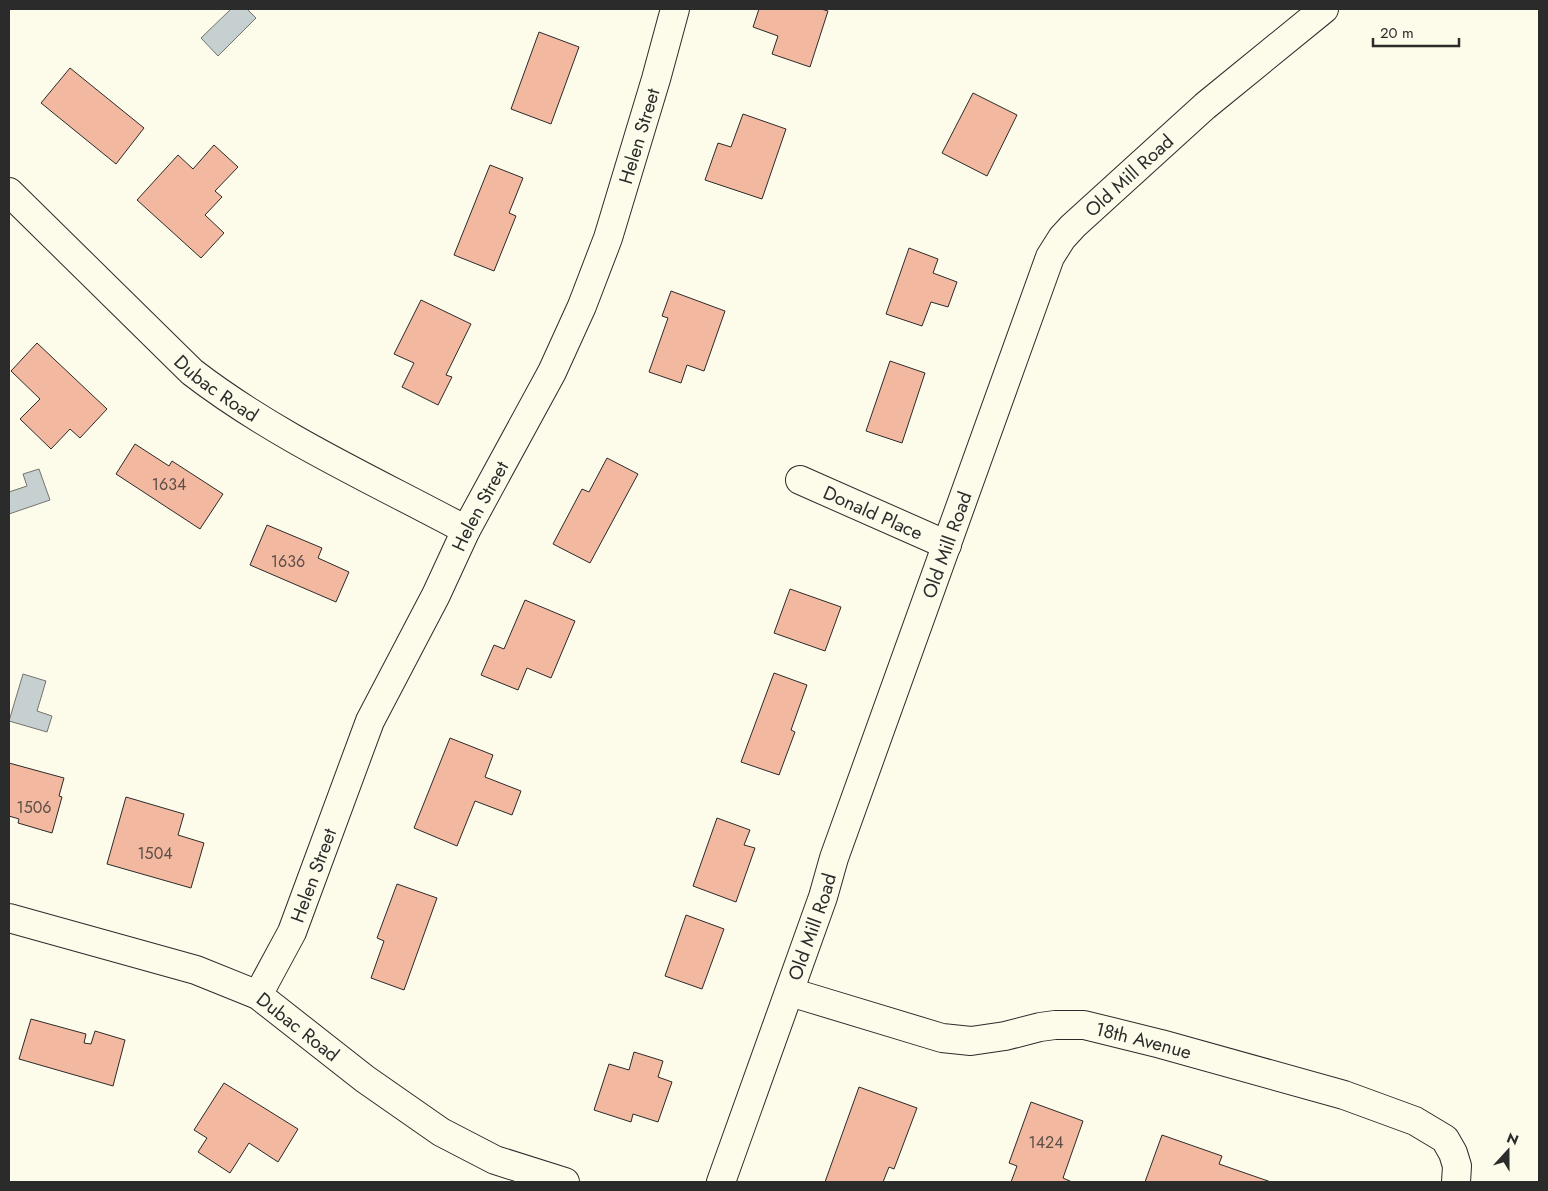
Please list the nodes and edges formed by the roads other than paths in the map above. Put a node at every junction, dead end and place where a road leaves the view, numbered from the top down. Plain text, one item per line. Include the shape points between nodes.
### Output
1 (675, 9) edge
2 (1324, 9) edge
3 (9, 192) edge
4 (800, 480) dead end
5 (466, 530) junction
6 (947, 545) junction
7 (9, 918) edge
8 (790, 992) junction
9 (258, 995) junction
10 (565, 1182) edge
11 (721, 1182) edge
12 (1456, 1182) edge

1 - 5 street, Helen Street via 608,238 582,306 552,372
2 - 6 street, Old Mill Road via 1205,106 1062,238 1050,257
3 - 5 street, Dubac Road via 192,372 225,398 264,423
4 - 6 street, Donald Place
5 - 9 street, Helen Street via 370,721 292,932
6 - 8 street, Old Mill Road via 834,858 824,897
7 - 9 street, Dubac Road via 196,970
8 - 11 street, Old Mill Road
8 - 12 street, 18th Avenue via 942,1038 971,1040 1055,1025 1084,1026 1344,1095 1415,1121 1445,1139 1457,1166
9 - 10 street, Dubac Road via 365,1079 441,1132 495,1160

